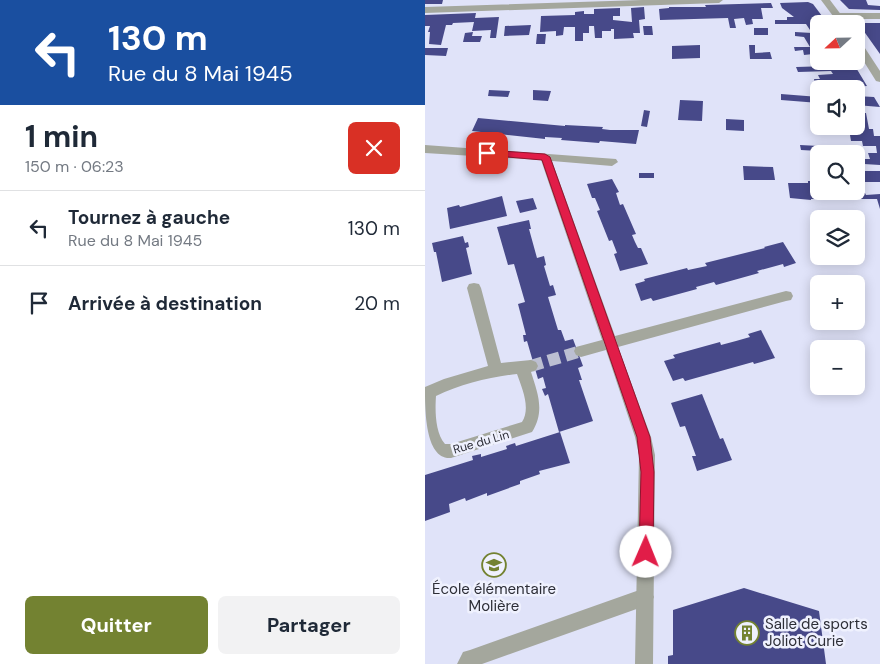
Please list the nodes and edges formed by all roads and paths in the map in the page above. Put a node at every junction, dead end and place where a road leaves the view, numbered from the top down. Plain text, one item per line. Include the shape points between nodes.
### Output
1 (719, 0) edge
2 (825, 0) edge
3 (462, 5) edge
4 (425, 10) edge
5 (837, 15) edge
6 (880, 16) edge
7 (865, 18) edge
8 (865, 55) edge
9 (880, 79) edge
10 (425, 149) edge
11 (545, 157) junction
12 (612, 162) dead end
13 (474, 288) dead end
14 (786, 296) dead end
15 (611, 343) junction
16 (581, 351) tunnel mouth
17 (496, 370) junction
18 (645, 597) junction
19 (466, 664) edge
20 (644, 664) edge

1 - 3 street
2 - 5 street
3 - 4 street
6 - 7 street
8 - 9 street
10 - 11 street
11 - 12 street
11 - 15 street
13 - 17 street
14 - 15 street
15 - 16 street
15 - 18 street via 647,455
17 - 17 street, Rue du Lin via 527,367 533,408 531,422 527,427 451,451 439,449 433,440 427,404 430,392
18 - 19 street via 470,659
18 - 20 street

